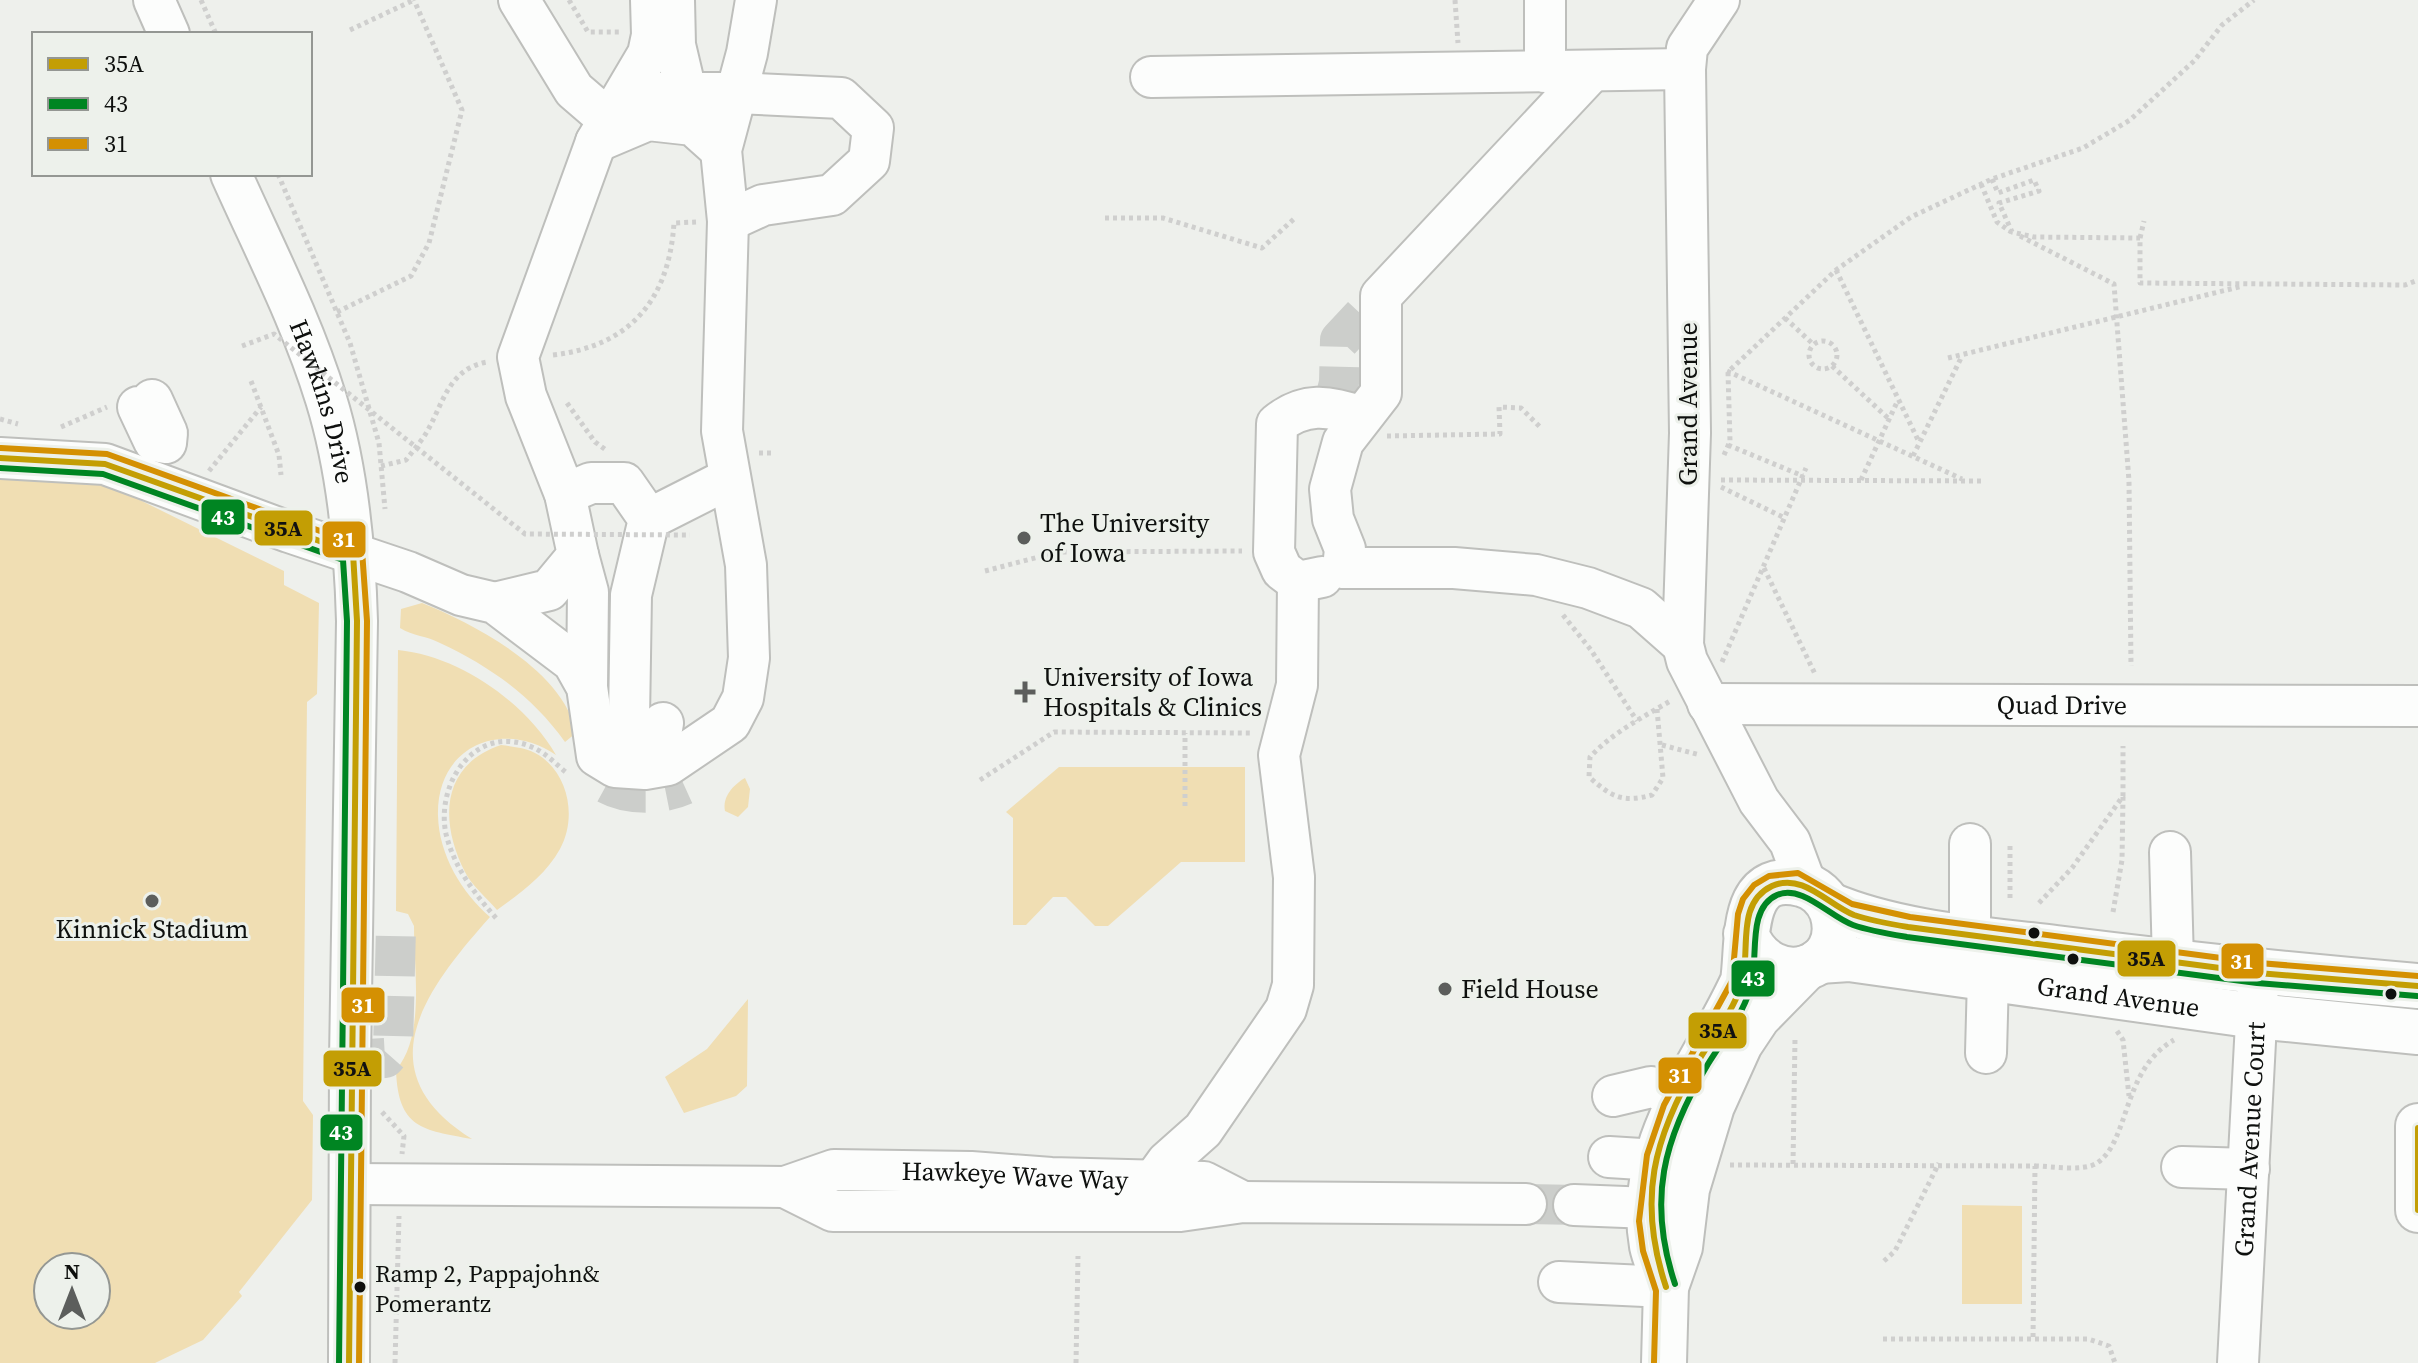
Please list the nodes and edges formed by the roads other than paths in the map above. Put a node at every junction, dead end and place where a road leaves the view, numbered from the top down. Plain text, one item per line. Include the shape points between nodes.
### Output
1 (154, 0) edge
2 (519, 0) edge
3 (674, 0) edge
4 (756, 0) edge
5 (1545, 0) edge
6 (1719, 0) edge
7 (642, 16) edge
8 (168, 32) edge
9 (1685, 69) junction
10 (1545, 72) junction
11 (1591, 72) junction
12 (1151, 77) dead end
13 (736, 93) junction
14 (611, 119) junction
15 (700, 122) junction
16 (232, 176) edge
17 (728, 221) junction
18 (133, 404) road end
19 (1367, 426) junction
20 (0, 458) edge
21 (726, 465) junction
22 (192, 480) junction
23 (565, 494) junction
24 (649, 519) junction
25 (353, 553) junction
26 (578, 555) junction
27 (1343, 568) junction
28 (1298, 582) junction
29 (495, 603) junction
30 (1683, 645) junction
31 (588, 697) junction
32 (1694, 700) junction
33 (2418, 706) edge
34 (730, 723) junction
35 (684, 785) tunnel mouth
36 (1759, 801) junction
37 (1970, 844) dead end
38 (2170, 852) dead end
39 (1760, 894) junction
40 (1818, 895) junction
41 (1746, 934) junction
42 (1970, 936) junction
43 (2173, 962) junction
44 (1813, 965) junction
45 (2258, 973) junction
46 (1988, 978) junction
47 (2418, 986) edge
48 (2256, 1016) junction
49 (2418, 1032) edge
50 (1986, 1053) dead end
51 (1613, 1096) dead end
52 (1696, 1100) junction
53 (2418, 1128) edge
54 (1609, 1157) dead end
55 (1657, 1160) junction
56 (2182, 1167) dead end
57 (2249, 1169) junction
58 (350, 1184) junction
59 (1526, 1204) tunnel mouth
60 (1574, 1205) tunnel mouth
61 (1650, 1208) junction
62 (2418, 1210) edge
63 (1166, 1211) junction
64 (1559, 1282) dead end
65 (1666, 1287) junction
66 (349, 1363) edge
67 (1664, 1363) edge
68 (2238, 1363) edge

1 - 8 street
2 - 14 street via 574,90
3 - 15 street via 675,45
4 - 13 street
5 - 10 street
6 - 9 street, Grand Avenue via 1687,48
7 - 14 street via 652,35 648,54
9 - 11 street
9 - 30 street, Grand Avenue via 1690,433
10 - 11 street
10 - 12 street
11 - 19 street via 1381,296 1381,393
13 - 15 street
13 - 15 street
13 - 17 street via 841,98 873,128 869,161 832,195 763,205
14 - 15 street
14 - 15 street
14 - 23 street via 518,357 526,396
15 - 17 street
16 - 25 street, Hawkins Drive via 326,397 344,476
17 - 21 street
18 - 22 street via 154,441 174,450
19 - 27 street via 1343,442 1330,489 1333,519 1345,549
19 - 28 street via 1333,406 1295,409 1277,424 1274,552 1282,570
20 - 22 street via 105,464
21 - 24 street
21 - 34 street via 746,565 749,658 743,698
22 - 25 street
23 - 24 street via 591,483 624,483
23 - 26 street
24 - 31 street via 631,595 646,721 660,740 647,750 617,750
25 - 29 street
25 - 58 street, Hawkins Drive via 357,621
26 - 29 street via 549,590
26 - 31 street via 588,592
27 - 28 street
27 - 30 street via 1454,568 1536,575 1641,608
28 - 63 street via 1297,685 1282,733 1280,775 1294,877 1293,985 1286,1009 1203,1130 1167,1162
29 - 31 street via 573,662
30 - 32 street, Grand Avenue
31 - 34 street via 591,771 668,765
32 - 33 street, Quad Drive
32 - 36 street, Grand Avenue
34 - 35 street via 710,762
36 - 39 street, Grand Avenue via 1766,853
36 - 40 street, Grand Avenue via 1790,842
37 - 42 street
38 - 43 street
39 - 40 main road via 1790,882
39 - 41 main road via 1748,913
40 - 42 main road, Grand Avenue via 1879,922
40 - 44 main road via 1835,921 1834,937
41 - 44 main road via 1753,951 1772,967 1791,971
41 - 52 main road via 1743,981
42 - 43 main road, Grand Avenue
43 - 45 main road, Grand Avenue
44 - 46 main road, Grand Avenue via 1849,959
44 - 52 main road via 1758,1017
45 - 47 main road, Grand Avenue
45 - 48 street, Grand Avenue Court
46 - 48 main road, Grand Avenue
46 - 50 street
48 - 49 main road, Grand Avenue
48 - 57 street, Grand Avenue Court
51 - 52 street via 1651,1087
52 - 55 main road via 1665,1129
52 - 65 main road via 1680,1247
53 - 62 main road
54 - 55 street
55 - 61 main road
56 - 57 street
57 - 68 street, Grand Avenue Court
58 - 63 street, Hawkeye Wave Way via 785,1187 834,1170 850,1170
58 - 66 street, Hawkins Drive
59 - 63 street, Hawkeye Wave Way via 1243,1202 1204,1182
60 - 61 street
61 - 65 main road via 1652,1247
64 - 65 street
65 - 67 main road

